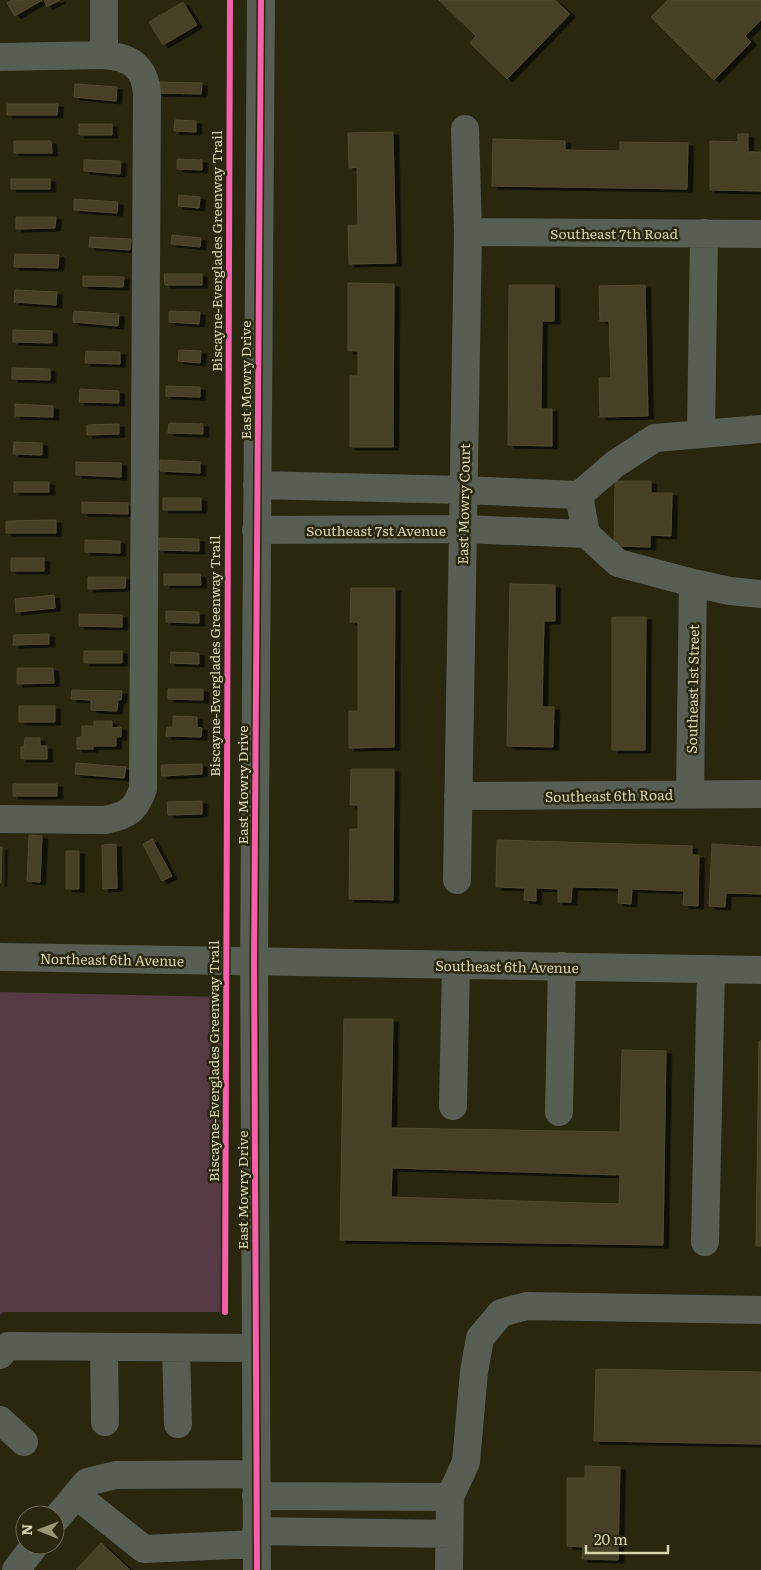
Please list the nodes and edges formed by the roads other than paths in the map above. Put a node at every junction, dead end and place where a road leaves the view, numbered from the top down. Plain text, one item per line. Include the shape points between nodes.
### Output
1 (104, 0) edge
2 (260, 0) edge
3 (104, 55) junction
4 (0, 57) edge
5 (465, 129) dead end
6 (468, 232) junction
7 (704, 233) junction
8 (761, 234) edge
9 (761, 428) edge
10 (701, 434) junction
11 (257, 485) junction
12 (464, 490) junction
13 (579, 495) junction
14 (256, 530) junction
15 (463, 530) junction
16 (586, 534) junction
17 (693, 583) junction
18 (761, 594) edge
19 (690, 794) junction
20 (761, 794) edge
21 (458, 796) junction
22 (0, 819) edge
23 (456, 880) dead end
24 (0, 957) edge
25 (254, 961) junction
26 (456, 965) junction
27 (562, 966) junction
28 (711, 969) junction
29 (761, 970) edge
30 (453, 1106) dead end
31 (559, 1112) dead end
32 (705, 1242) dead end
33 (761, 1310) edge
34 (104, 1347) junction
35 (176, 1348) junction
36 (255, 1348) junction
37 (0, 1355) edge
38 (0, 1420) edge
39 (105, 1422) dead end
40 (178, 1424) dead end
41 (24, 1442) dead end
42 (256, 1486) junction
43 (76, 1495) junction
44 (450, 1497) junction
45 (65, 1508) edge
46 (449, 1534) junction
47 (256, 1549) edge
48 (27, 1555) edge
49 (16, 1570) edge
50 (449, 1570) edge

1 - 3 street
2 - 11 street, East Mowry Drive
3 - 4 street
3 - 22 street via 118,56 135,64 147,87 143,789 130,812 105,820
5 - 6 street, East Mowry Court
6 - 7 street, Southeast 7th Road
6 - 12 street, East Mowry Court
7 - 8 street, Southeast 7th Road
7 - 10 street
9 - 10 street
10 - 13 street via 655,438 615,464
11 - 12 street
11 - 14 street, East Mowry Drive
12 - 13 street
12 - 15 street, East Mowry Court
13 - 16 street
14 - 15 street, Southeast 7st Avenue
14 - 25 street, East Mowry Drive
15 - 16 street, Southeast 7st Avenue
15 - 21 street, East Mowry Court
16 - 17 street via 618,563
17 - 18 street
17 - 19 street, Southeast 1st Street
19 - 20 street, Southeast 6th Road
19 - 21 street, Southeast 6th Road
21 - 23 street, East Mowry Court
24 - 25 street, Northeast 6th Avenue
25 - 26 street, Southeast 6th Avenue
25 - 36 street, East Mowry Drive
26 - 27 street, Southeast 6th Avenue
26 - 30 street
27 - 28 street, Southeast 6th Avenue
27 - 31 street
28 - 29 street, Southeast 6th Avenue
28 - 32 street
33 - 44 street via 527,1306 501,1313 480,1338 466,1462
34 - 35 street
34 - 37 street via 8,1346
34 - 39 street
35 - 36 street
35 - 40 street
36 - 42 street, East Mowry Drive
38 - 41 street
42 - 43 street via 116,1475 88,1482
42 - 44 street
42 - 47 street, East Mowry Drive
43 - 45 street
43 - 47 street via 144,1549
44 - 46 street
46 - 47 street
46 - 50 street
48 - 49 street

